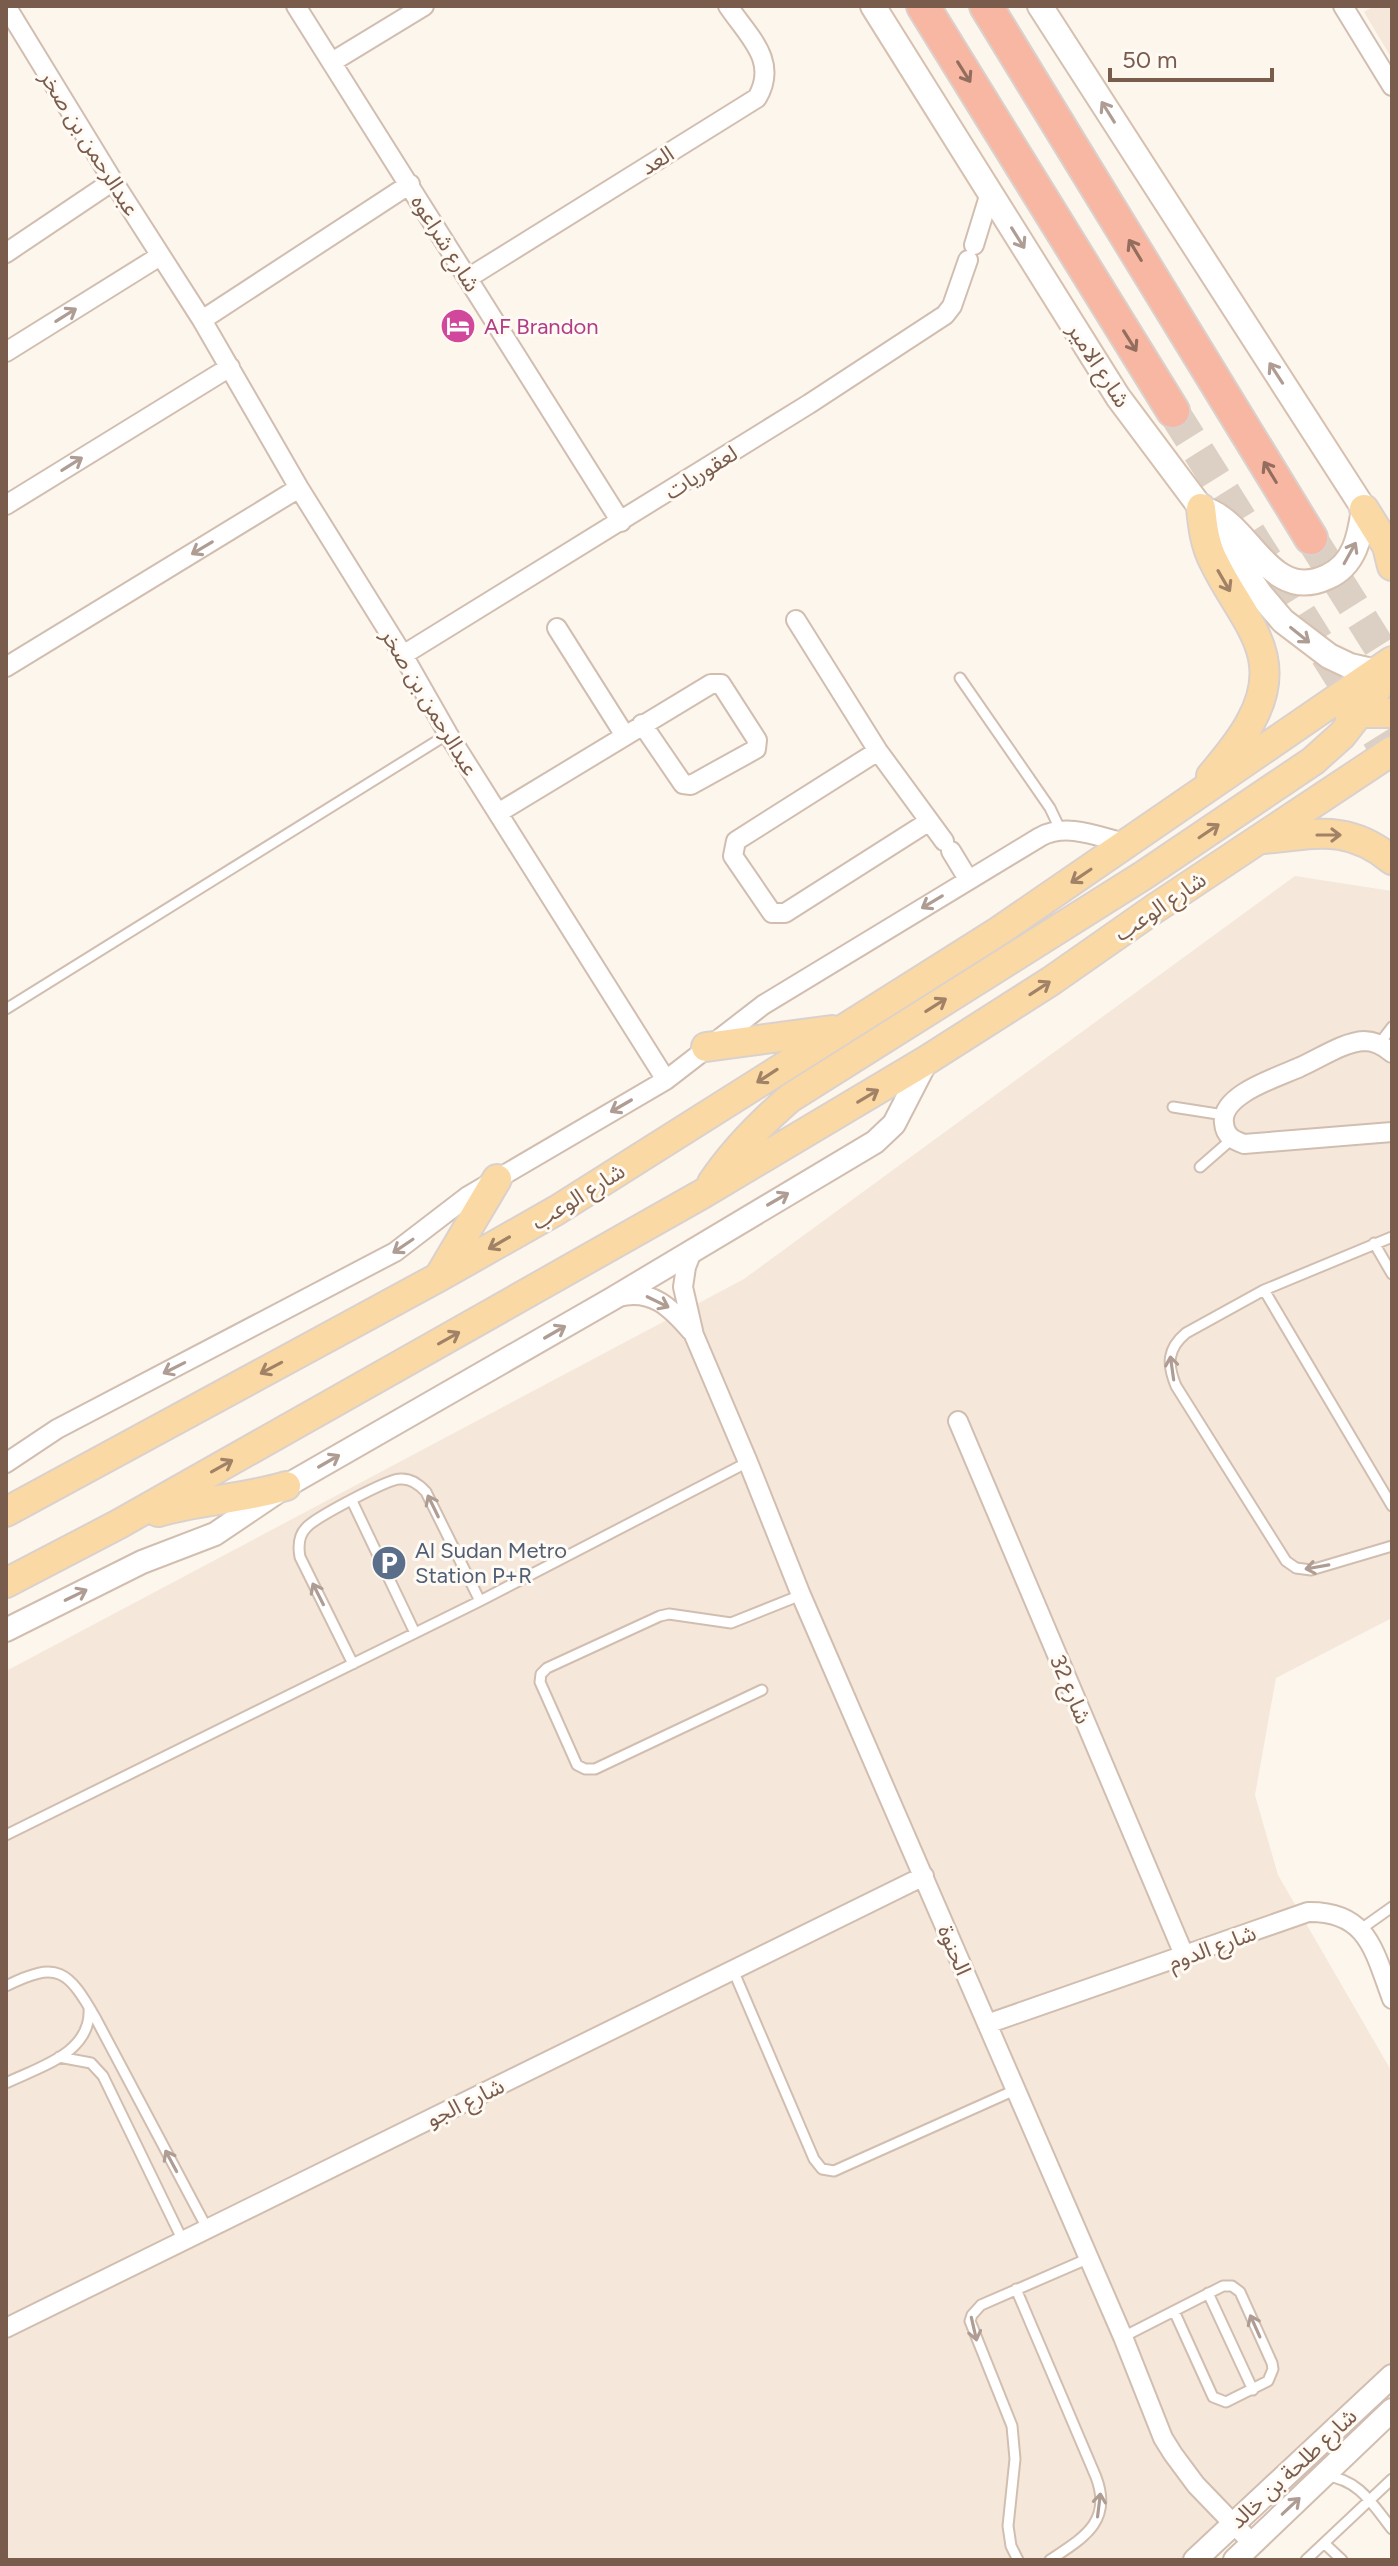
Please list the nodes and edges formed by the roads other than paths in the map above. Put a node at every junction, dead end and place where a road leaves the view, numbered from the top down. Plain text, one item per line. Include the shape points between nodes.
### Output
1 (6, 6) edge
2 (296, 6) edge
3 (424, 6) edge
4 (728, 6) edge
5 (873, 6) edge
6 (923, 6) edge
7 (986, 6) edge
8 (1040, 6) edge
9 (1343, 6) edge
10 (12, 29) edge
11 (332, 62) junction
12 (1392, 86) edge
13 (113, 181) junction
14 (410, 184) junction
15 (990, 193) junction
16 (6, 253) edge
17 (160, 256) junction
18 (468, 278) junction
19 (202, 320) junction
20 (6, 352) edge
21 (230, 367) junction
22 (1173, 411) tunnel mouth
23 (299, 488) junction
24 (6, 505) edge
25 (1201, 508) junction
26 (1364, 509) junction
27 (621, 522) junction
28 (1392, 535) edge
29 (1311, 538) tunnel mouth
30 (1392, 566) edge
31 (796, 620) dead end
32 (557, 628) dead end
33 (403, 655) junction
34 (1388, 666) edge
35 (6, 667) edge
36 (960, 678) dead end
37 (1361, 711) junction
38 (1392, 713) edge
39 (642, 724) junction
40 (448, 734) junction
41 (624, 734) junction
42 (1284, 736) junction
43 (878, 751) junction
44 (1392, 751) edge
45 (1191, 800) junction
46 (498, 813) junction
47 (928, 822) junction
48 (1060, 829) junction
49 (1259, 839) junction
50 (1128, 844) junction
51 (1392, 860) edge
52 (968, 879) junction
53 (6, 1009) edge
54 (1392, 1027) edge
55 (840, 1029) junction
56 (706, 1047) junction
57 (1386, 1049) edge
58 (927, 1060) junction
59 (666, 1080) junction
60 (1173, 1107) dead end
61 (1224, 1115) junction
62 (1392, 1132) edge
63 (1232, 1139) junction
64 (1200, 1167) dead end
65 (497, 1179) junction
66 (704, 1193) junction
67 (1392, 1237) edge
68 (1374, 1243) junction
69 (693, 1249) junction
70 (1392, 1274) edge
71 (439, 1277) junction
72 (1264, 1290) junction
73 (612, 1299) junction
74 (694, 1335) junction
75 (958, 1421) dead end
76 (748, 1462) junction
77 (6, 1463) edge
78 (286, 1486) junction
79 (352, 1501) junction
80 (1392, 1506) edge
81 (6, 1512) edge
82 (119, 1524) junction
83 (1392, 1546) edge
84 (6, 1583) edge
85 (801, 1595) junction
86 (480, 1601) junction
87 (6, 1630) edge
88 (415, 1633) junction
89 (353, 1664) junction
90 (762, 1690) dead end
91 (6, 1835) edge
92 (924, 1876) junction
93 (1392, 1907) edge
94 (1361, 1929) junction
95 (1185, 1957) junction
96 (733, 1970) junction
97 (6, 1986) edge
98 (1392, 1999) edge
99 (89, 2007) junction
100 (987, 2024) junction
101 (59, 2057) junction
102 (6, 2083) edge
103 (1015, 2090) junction
104 (208, 2230) junction
105 (183, 2241) junction
106 (1087, 2259) junction
107 (1016, 2289) junction
108 (1208, 2293) junction
109 (1174, 2311) junction
110 (6, 2328) edge
111 (1123, 2337) junction
112 (1392, 2376) edge
113 (1253, 2390) junction
114 (1392, 2410) edge
115 (1324, 2475) junction
116 (1392, 2479) edge
117 (1370, 2500) junction
118 (1234, 2523) junction
119 (1392, 2529) edge
120 (1252, 2543) junction
121 (1324, 2543) junction
122 (1018, 2560) edge
123 (1050, 2560) edge
124 (1195, 2560) edge
125 (1235, 2560) edge
126 (1306, 2560) edge
127 (1342, 2560) edge

1 - 10 street, عبدالرحمن بن صخر
2 - 11 street, شارع شراعوه
3 - 11 street
4 - 18 street, العد via 765,61 757,98
5 - 15 main road, شارع الامير
6 -> 22 highway, شارع الامير
29 -> 7 highway
26 -> 8 main road
9 - 12 street
10 - 13 street, عبدالرحمن بن صخر
11 - 14 street, شارع شراعوه
13 - 16 street
13 - 17 street, عبدالرحمن بن صخر
14 - 18 street, شارع شراعوه
14 - 19 street
15 -> 25 main road, شارع الامير via 1118,397
15 - 27 street, لعقوريات via 945,315
17 - 19 street, عبدالرحمن بن صخر
20 -> 17 street
18 - 27 street, شارع شراعوه
19 - 21 street, عبدالرحمن بن صخر
21 - 23 street, عبدالرحمن بن صخر
24 -> 21 street
23 - 33 street, عبدالرحمن بن صخر
23 -> 35 street
25 -> 26 main road via 1227,521 1275,573 1305,583 1321,580 1347,562
25 -> 34 main road, شارع الامير via 1283,621 1350,666
25 -> 45 main road via 1207,547 1257,638 1265,657 1265,679 1252,721
26 - 28 main road
26 - 30 main road via 1387,546
27 - 33 street, لعقوريات
31 - 43 street
32 - 41 street
33 - 40 street, عبدالرحمن بن صخر
34 - 37 main road
34 - 42 main road, شارع الوعب
36 - 48 lane
37 - 38 main road
37 - 42 main road via 1315,721
66 -> 37 main road via 757,1126 790,1098 1144,875 1320,756
39 - 39 street via 711,684 721,684 757,740 756,749 691,785 683,784
39 - 41 street
40 - 46 street, عبدالرحمن بن صخر
40 - 53 lane
41 - 46 street
42 - 45 main road, شارع الوعب
43 - 47 street
43 - 47 street via 736,841 733,856 772,913 785,913
44 - 49 main road, شارع الوعب
45 - 50 main road, شارع الوعب
46 - 59 street, عبدالرحمن بن صخر
47 - 52 street
48 - 50 street
48 - 52 street
49 -> 51 main road via 1341,834
58 -> 49 main road, شارع الوعب
50 -> 55 main road, شارع الوعب
52 -> 56 street via 763,1005
54 - 57 lane
55 - 56 main road
55 -> 71 main road, شارع الوعب via 557,1210
56 - 59 street
57 - 61 street via 1360,1041 1235,1098
66 -> 58 main road, شارع الوعب
69 -> 58 street via 875,1142 894,1124
59 -> 65 street
60 - 61 lane
61 - 63 street
62 - 63 street via 1258,1144
63 - 64 lane
65 - 71 main road
65 -> 77 street via 395,1252 66,1424
82 -> 66 main road, شارع الوعب
67 - 68 lane
68 - 70 lane
68 - 72 lane
69 - 73 street
69 - 74 street, الحنوة via 683,1287
71 -> 81 main road, شارع الوعب
72 - 80 lane
83 -> 72 lane via 1311,1570 1286,1561 1176,1386 1169,1371 1174,1343
73 -> 74 street, الحنوة via 627,1295 658,1300
78 -> 73 street
74 - 76 street, الحنوة
75 - 95 street, شارع 32
76 - 85 street, الحنوة
76 - 86 lane
78 - 82 main road
87 -> 78 street via 142,1562 215,1534
86 -> 79 lane via 420,1485 394,1480
79 - 88 lane
89 -> 79 lane via 298,1547 311,1523
82 - 84 main road, شارع الوعب
85 - 90 lane via 731,1623 660,1616 547,1668 540,1682 577,1765 585,1769 595,1769
85 - 92 street, الحنوة
86 - 88 lane
88 - 89 lane
89 - 91 lane
92 - 96 street, شارع الجو
92 - 100 street, الحنوة
93 - 94 lane
94 - 95 street, شارع الدوم via 1328,1911 1308,1912
94 - 98 street
95 - 100 street, شارع الدوم
96 - 103 lane via 822,2169 834,2171
96 - 104 street, شارع الجو
97 - 99 lane via 49,1971 66,1978
99 - 101 lane via 83,2038
104 -> 99 lane
100 - 103 street, الحنوة
101 - 102 lane
101 - 105 lane via 91,2063 103,2076
103 - 106 street, الحنوة
104 - 105 street, شارع الجو
105 - 110 street, شارع الجو
106 - 107 lane
106 - 111 street, الحنوة
107 -> 122 lane via 981,2305 970,2321 1012,2426 1015,2459 1008,2526
123 -> 107 lane via 1091,2530 1101,2495
108 - 109 lane
108 - 113 lane
113 -> 108 lane via 1268,2381 1273,2369 1240,2292 1227,2285
109 - 111 lane
109 - 113 lane via 1213,2397 1226,2402
111 - 118 street, الحنوة via 1163,2438 1196,2485
112 - 118 street, شارع طلحة بن خالد
114 - 115 street, شارع طلحة بن خالد
115 - 117 lane via 1350,2481
120 -> 115 street, شارع طلحة بن خالد
116 - 117 lane
117 - 119 lane
117 - 121 lane
118 - 120 street, الحنوة
118 - 124 street, شارع طلحة بن خالد
120 - 125 street, شارع طلحة بن خالد
121 - 126 lane
121 - 127 lane

